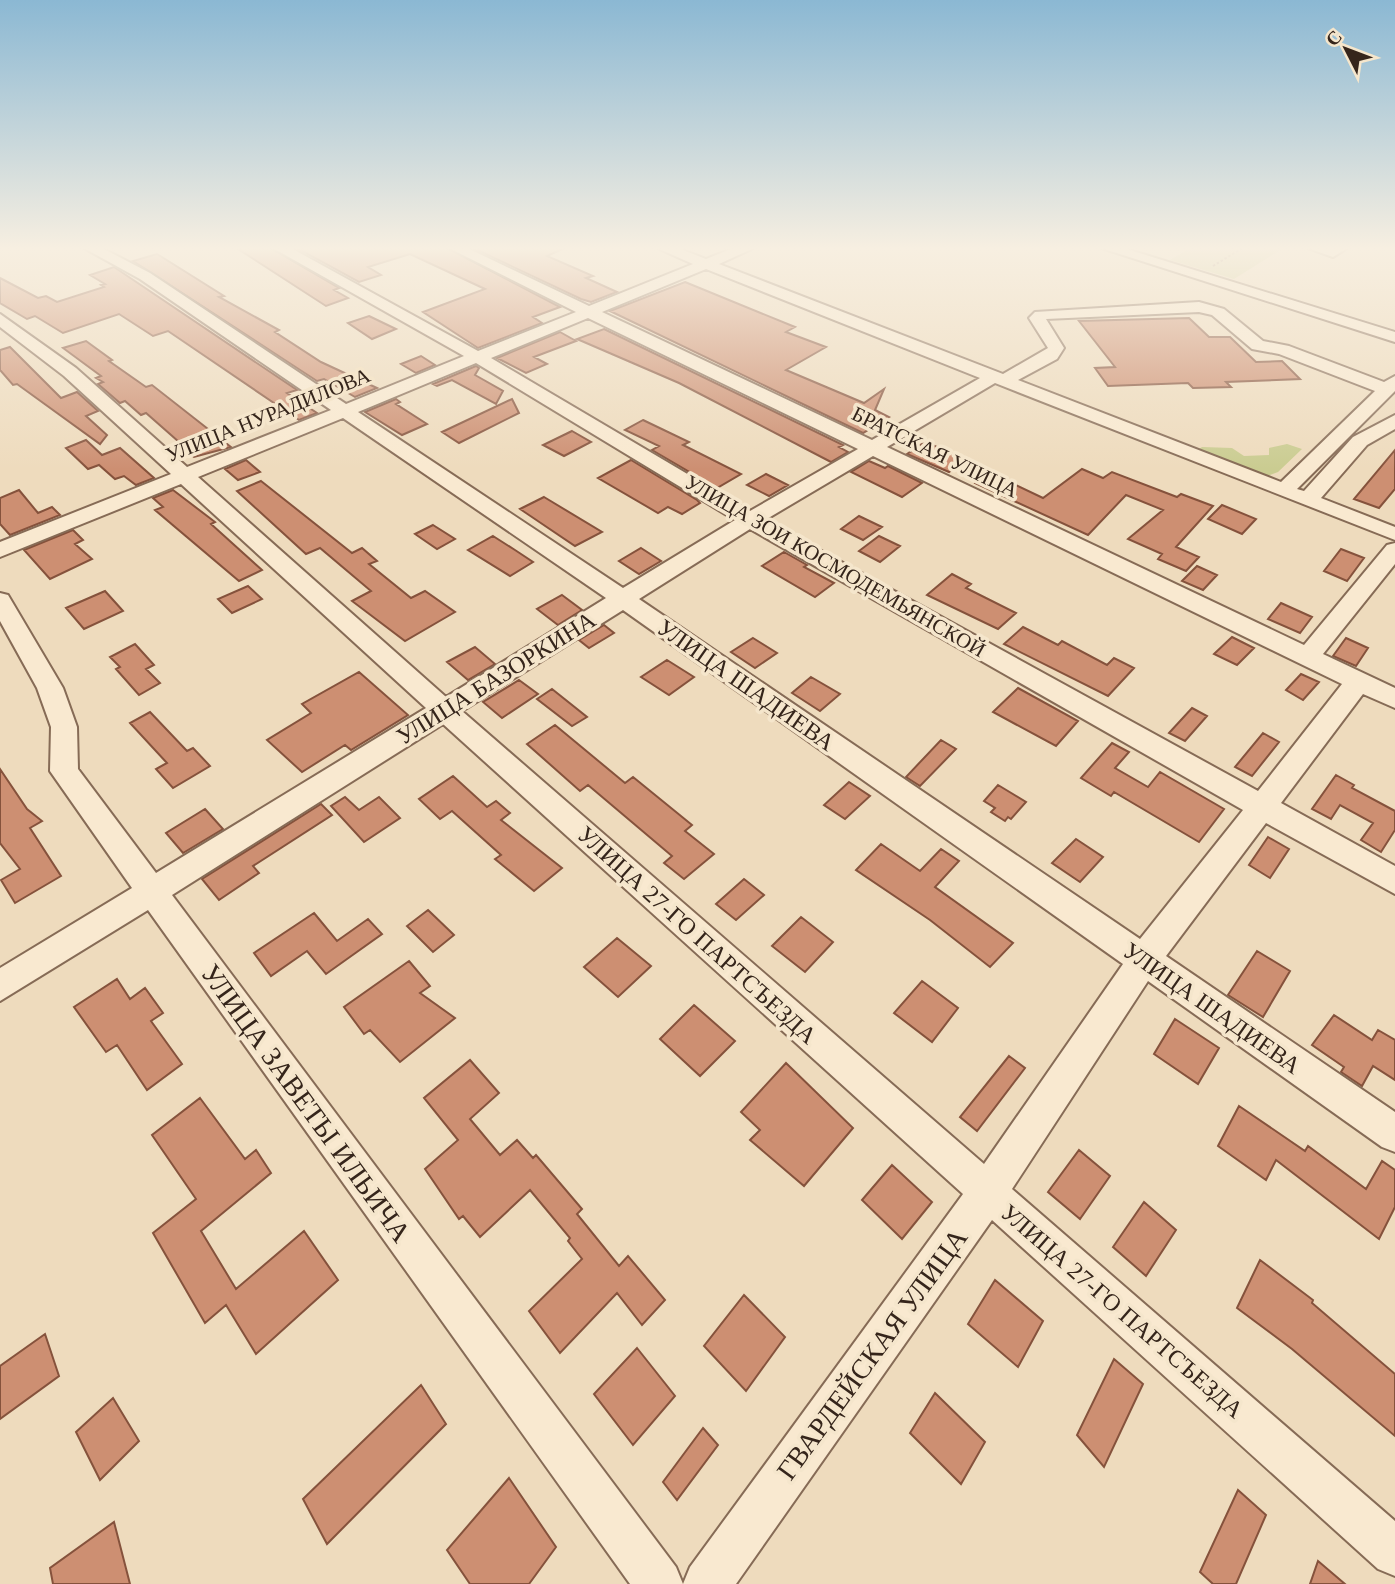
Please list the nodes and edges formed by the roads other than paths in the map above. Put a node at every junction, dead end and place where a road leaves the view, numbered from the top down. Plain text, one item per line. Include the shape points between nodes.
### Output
1 (3, 321) edge
2 (211, 321) edge
3 (412, 321) edge
4 (564, 321) edge
5 (606, 321) edge
6 (853, 321) edge
7 (1039, 321) edge
8 (1229, 321) edge
9 (1343, 321) edge
10 (1395, 337) edge
11 (476, 356) junction
12 (1000, 378) junction
13 (1391, 385) edge
14 (343, 410) junction
15 (1395, 421) edge
16 (874, 447) junction
17 (184, 473) junction
18 (1283, 491) junction
19 (1307, 501) junction
20 (750, 520) junction
21 (1395, 534) edge
22 (0, 550) edge
23 (1395, 550) edge
24 (623, 599) junction
25 (0, 600) edge
26 (1308, 657) junction
27 (1358, 682) junction
28 (1395, 699) edge
29 (444, 710) junction
30 (1262, 805) junction
31 (1395, 881) edge
32 (151, 892) junction
33 (1143, 961) junction
34 (0, 986) edge
35 (1395, 1134) edge
36 (988, 1192) junction
37 (1395, 1552) edge
38 (659, 1584) edge
39 (707, 1584) edge

1 - 17 street, УЛИЦА 27-ГО ПАРТСЪЕЗДА via 70,372
2 - 14 street, УЛИЦА ШАДИЕВА
3 - 11 street, УЛИЦА ЗОИ КОСМОДЕМЬЯНСКОЙ
4 - 11 street, УЛИЦА НУРАДИЛОВА
5 - 16 street, БРАТСКАЯ УЛИЦА
6 - 12 street
7 - 12 street, УЛИЦА БАЗОРКИНА via 1056,348 1051,355
8 - 13 street, УЛИЦА БАЗОРКИНА via 1258,345
9 - 10 street
11 - 14 street, УЛИЦА НУРАДИЛОВА
11 - 20 street, УЛИЦА ЗОИ КОСМОДЕМЬЯНСКОЙ
12 - 16 street, УЛИЦА БАЗОРКИНА
12 - 18 street
13 - 18 street
14 - 17 street, УЛИЦА НУРАДИЛОВА
14 - 24 street, УЛИЦА ШАДИЕВА
15 - 19 street via 1360,441
16 - 20 street, УЛИЦА БАЗОРКИНА
16 - 26 street, БРАТСКАЯ УЛИЦА
17 - 22 street, УЛИЦА НУРАДИЛОВА
17 - 29 street, УЛИЦА 27-ГО ПАРТСЪЕЗДА
18 - 19 street
19 - 21 street
20 - 24 street, УЛИЦА БАЗОРКИНА
20 - 30 street, УЛИЦА ЗОИ КОСМОДЕМЬЯНСКОЙ
23 - 26 street
24 - 29 street, УЛИЦА БАЗОРКИНА
24 - 33 street, УЛИЦА ШАДИЕВА
25 - 32 street, УЛИЦА ЗАВЕТЫ ИЛЬИЧА via 50,688 64,727 64,771
26 - 27 street, БРАТСКАЯ УЛИЦА
27 - 28 street, БРАТСКАЯ УЛИЦА
27 - 30 street, ГВАРДЕЙСКАЯ УЛИЦА
29 - 32 street, УЛИЦА БАЗОРКИНА
29 - 36 street, УЛИЦА 27-ГО ПАРТСЪЕЗДА
30 - 31 street, УЛИЦА ЗОИ КОСМОДЕМЬЯНСКОЙ
30 - 33 street, ГВАРДЕЙСКАЯ УЛИЦА
32 - 34 street, УЛИЦА БАЗОРКИНА
32 - 38 street, УЛИЦА ЗАВЕТЫ ИЛЬИЧА
33 - 35 street, УЛИЦА ШАДИЕВА
33 - 36 street, ГВАРДЕЙСКАЯ УЛИЦА
36 - 37 street, УЛИЦА 27-ГО ПАРТСЪЕЗДА
36 - 39 street, ГВАРДЕЙСКАЯ УЛИЦА

